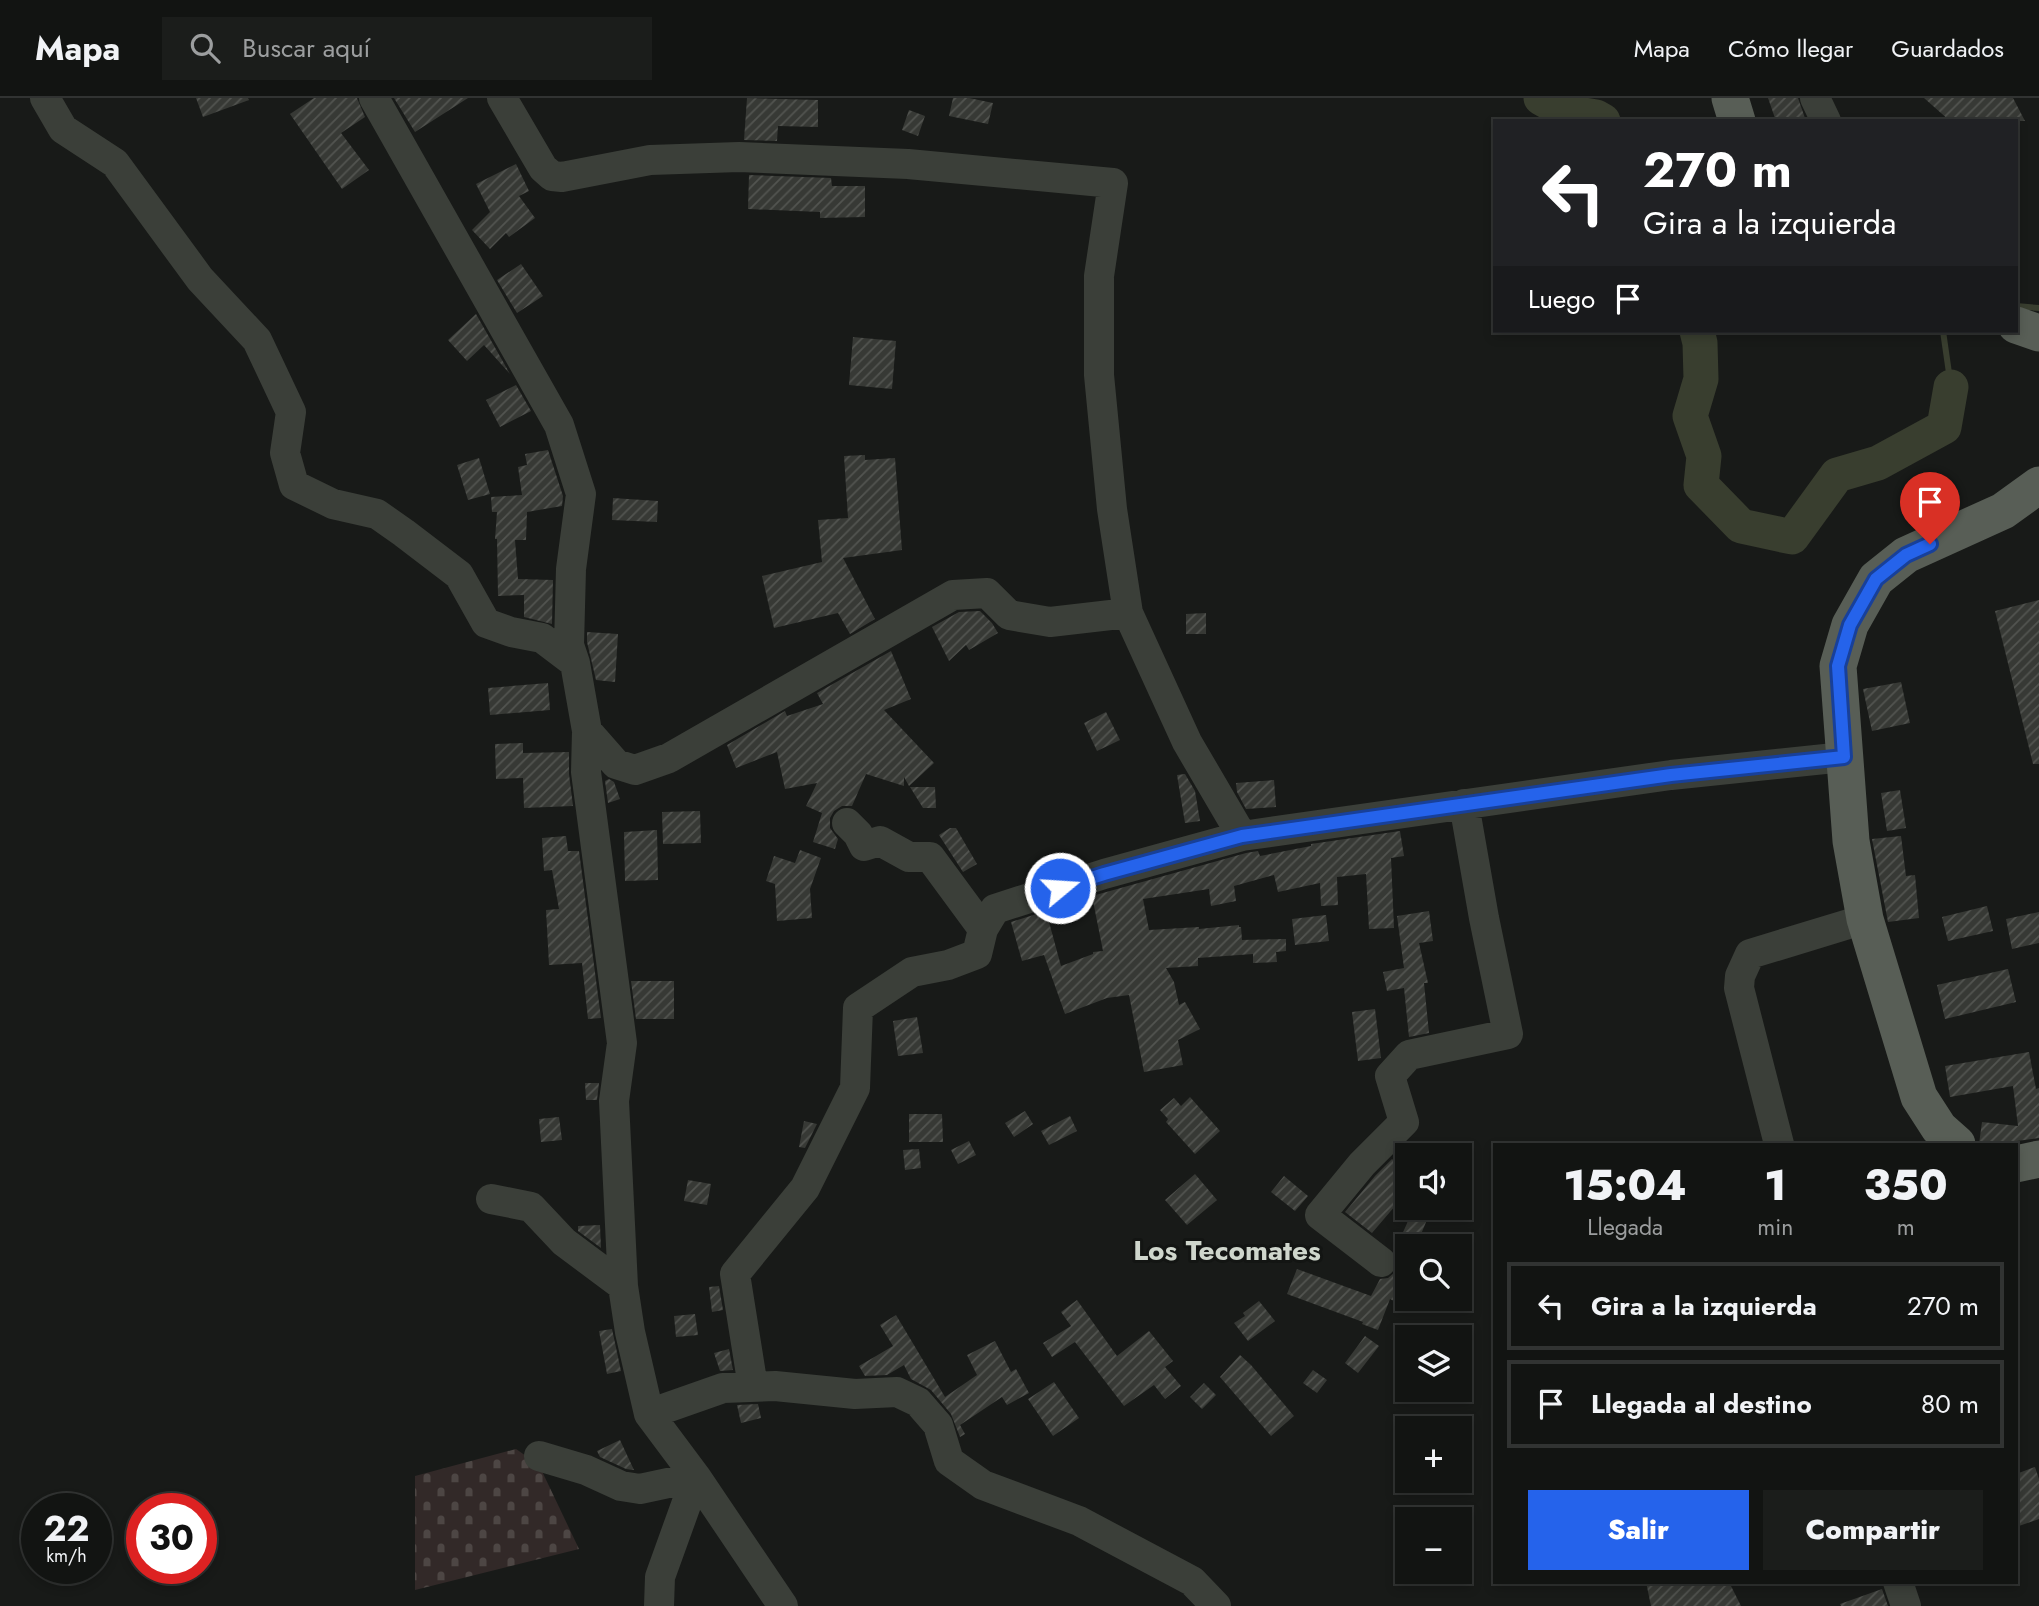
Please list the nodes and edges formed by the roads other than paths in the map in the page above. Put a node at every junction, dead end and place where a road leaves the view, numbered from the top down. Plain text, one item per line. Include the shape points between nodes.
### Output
1 (45, 98) edge
2 (374, 98) edge
3 (502, 98) edge
4 (1730, 98) edge
5 (1815, 98) edge
6 (1736, 119) edge
7 (1825, 119) edge
8 (2018, 326) edge
9 (2039, 333) edge
10 (2039, 485) edge
11 (1128, 613) junction
12 (575, 663) junction
13 (587, 731) junction
14 (1844, 757) junction
15 (1464, 804) junction
16 (846, 823) dead end
17 (1242, 836) junction
18 (1865, 919) junction
19 (984, 929) junction
20 (1779, 1143) edge
21 (1956, 1143) edge
22 (2039, 1159) edge
23 (2018, 1164) edge
24 (491, 1199) dead end
25 (1381, 1262) dead end
26 (622, 1286) junction
27 (753, 1387) junction
28 (649, 1414) junction
29 (539, 1456) dead end
30 (696, 1477) junction
31 (1899, 1584) edge
32 (659, 1606) edge
33 (783, 1606) edge
34 (1216, 1606) edge
35 (1906, 1606) edge

1 - 12 street via 63,129 115,163 200,279 257,340 291,412 285,453 294,485 333,504 377,514 459,575 486,623 542,638
2 - 12 street via 559,425 581,495 571,569 569,645
3 - 11 street via 543,169 552,176 650,160 739,157 908,164 1113,183 1099,276 1099,375
4 - 6 main road
5 - 7 street
8 - 9 main road
10 - 14 main road via 2003,511 1906,555 1876,579 1850,625 1838,666
11 - 13 street via 1050,622 1009,615 987,593 953,595 669,758 635,770 616,764
11 - 17 street via 1187,742
12 - 13 street
13 - 26 street via 586,772 622,1043 614,1101
14 - 15 street
14 - 18 main road via 1851,841
15 - 17 street
15 - 25 street via 1508,1034 1409,1055 1391,1076 1404,1122 1320,1215
16 - 19 street via 863,846 880,841 909,857 930,857
17 - 19 street via 995,909
18 - 20 street via 1749,954 1740,976 1739,988
18 - 21 main road via 1919,1097 1938,1128
19 - 27 street via 977,954 912,972 858,1008 855,1088 805,1188 735,1274
22 - 23 main road
24 - 26 street via 531,1207 564,1242
26 - 28 street
27 - 28 street via 723,1388
27 - 34 street via 897,1392 918,1402 938,1425 949,1461 982,1485 1090,1527 1192,1581
28 - 30 street
29 - 30 street via 640,1489
30 - 32 street via 660,1577
30 - 33 street
31 - 35 street

